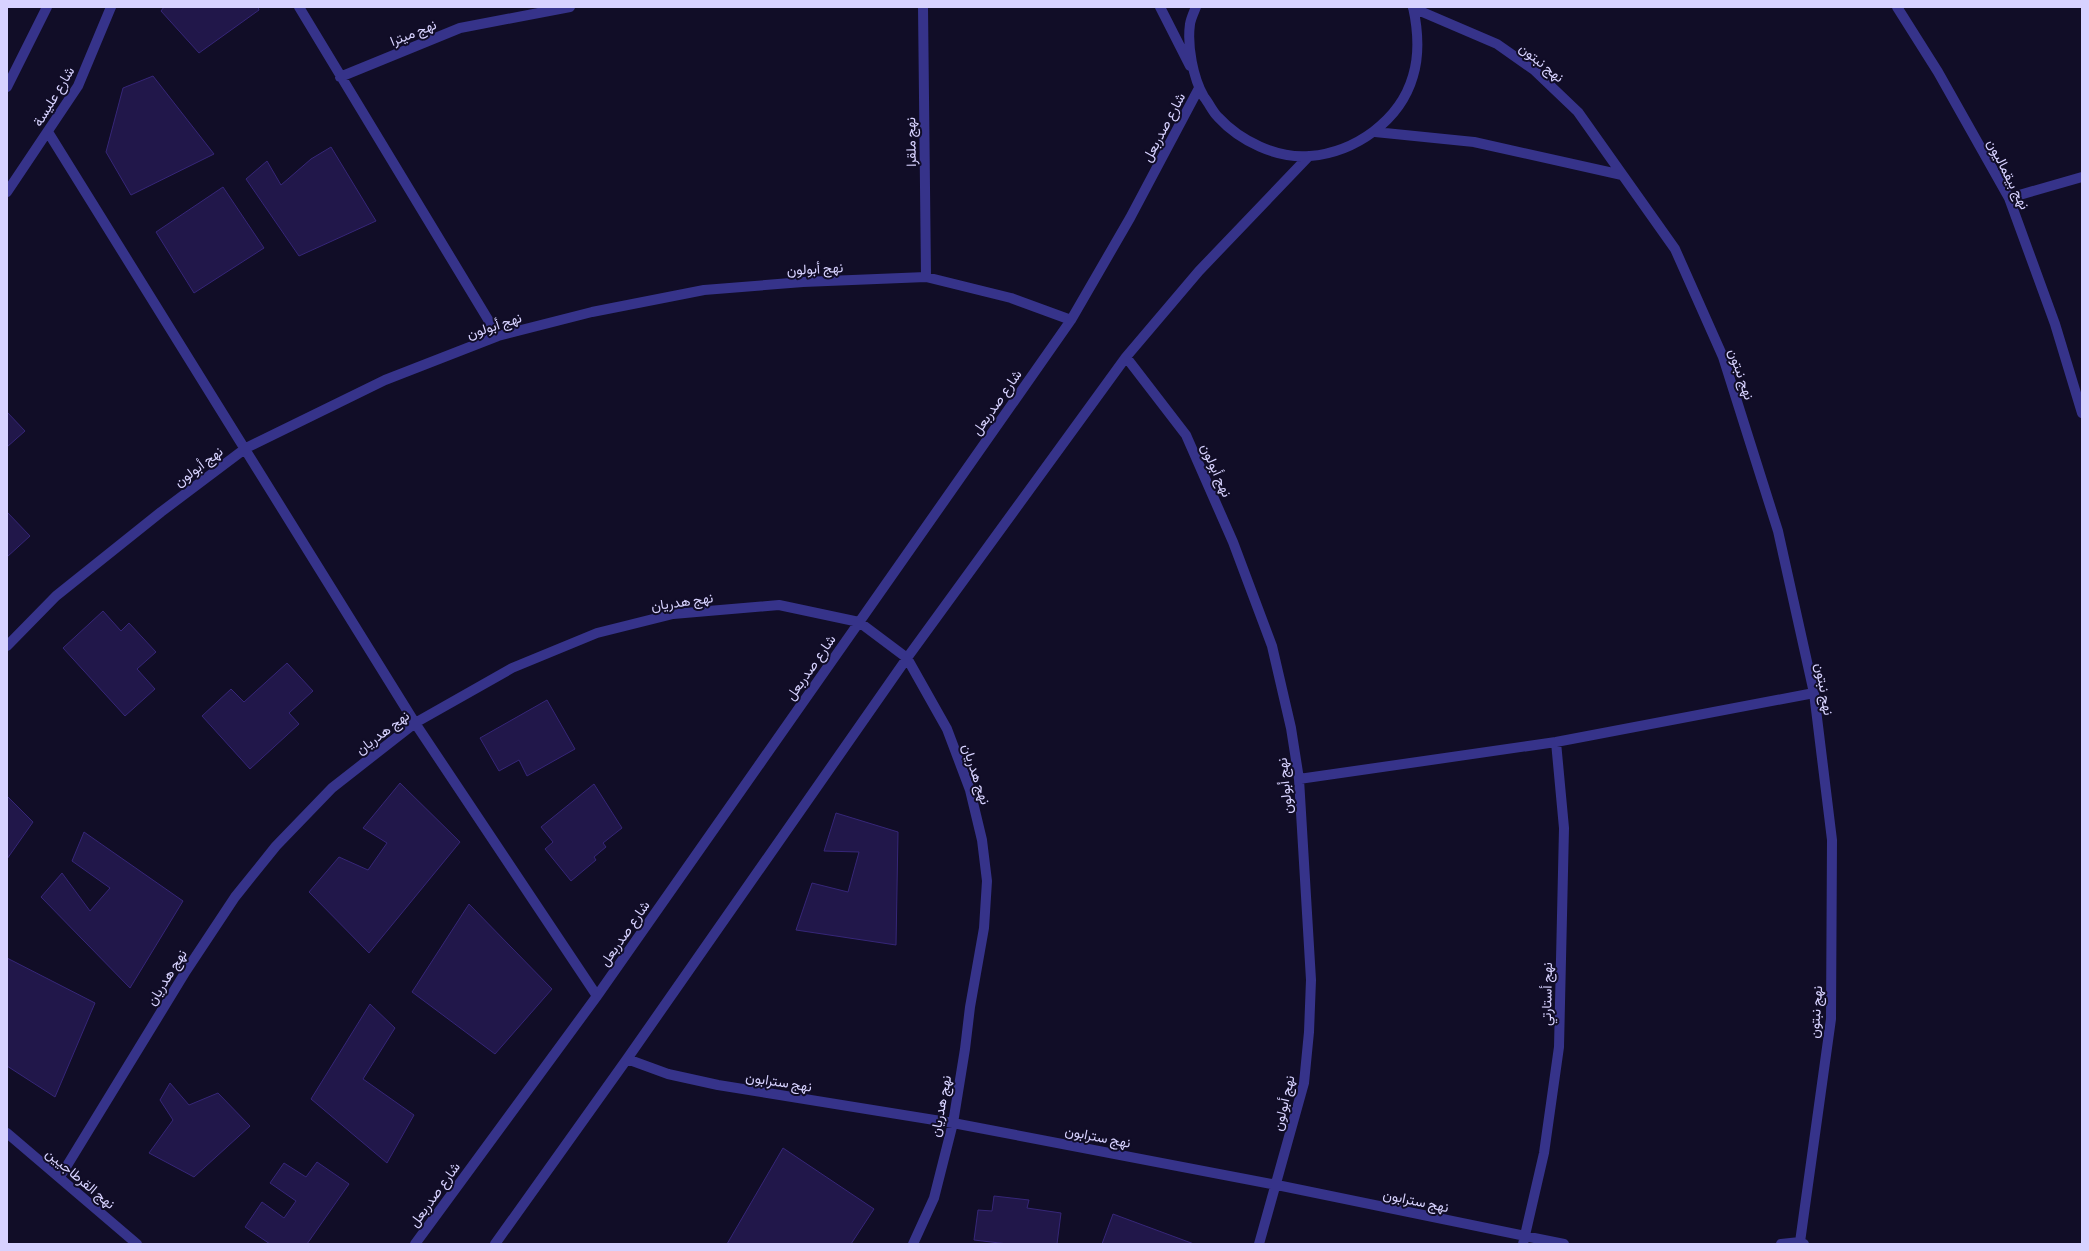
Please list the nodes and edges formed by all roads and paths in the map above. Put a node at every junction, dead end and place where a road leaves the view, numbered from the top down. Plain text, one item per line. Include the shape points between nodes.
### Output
1 (47, 7) edge
2 (111, 7) edge
3 (299, 7) edge
4 (570, 7) edge
5 (922, 7) edge
6 (1160, 7) edge
7 (1196, 7) edge
8 (1897, 7) edge
9 (1413, 8) edge
10 (1192, 70) junction
11 (340, 77) junction
12 (7, 87) edge
13 (1199, 88) junction
14 (48, 132) junction
15 (1375, 132) junction
16 (1309, 156) junction
17 (1622, 175) junction
18 (2082, 178) edge
19 (7, 192) edge
20 (2009, 198) junction
21 (926, 277) junction
22 (1071, 320) junction
23 (498, 336) junction
24 (1126, 357) junction
25 (2082, 413) edge
26 (246, 448) junction
27 (859, 622) junction
28 (7, 646) edge
29 (907, 658) junction
30 (1814, 693) junction
31 (415, 723) junction
32 (1556, 742) junction
33 (1299, 779) junction
34 (597, 996) junction
35 (627, 1060) junction
36 (953, 1123) junction
37 (7, 1133) edge
38 (60, 1177) junction
39 (1277, 1185) junction
40 (1524, 1240) edge
41 (1802, 1243) edge
42 (137, 1244) edge
43 (415, 1244) edge
44 (495, 1244) edge
45 (913, 1244) edge
46 (1259, 1244) edge
47 (1564, 1244) edge
48 (1781, 1244) edge

1 - 12 street
2 - 14 street, شارع عليسة via 78,86
3 - 11 street
4 - 11 street, نهج ميترا via 460,28
5 - 21 street, نهج ملقرا
6 - 10 street
7 - 10 street via 1190,24
8 - 20 street, نهج بيقماليون via 1938,72
9 - 15 street via 1419,42 1413,76 1398,107
9 - 17 street, نهج نبتون via 1497,44 1534,70 1578,112
10 - 13 street
11 - 23 street
13 - 16 street via 1217,117 1243,139 1275,153
13 - 22 street, شارع صدربعل via 1130,218
14 - 19 street, شارع عليسة
14 - 26 street
15 - 16 street via 1344,149
15 - 17 street via 1474,142
16 - 24 street via 1199,271
17 - 30 street, نهج نبتون via 1675,249 1722,357 1778,531
18 - 20 street
20 - 25 street, نهج بيقماليون via 2055,324
21 - 22 street, نهج أبولون via 1011,298
21 - 23 street, نهج أبولون via 803,282 704,290 592,312
22 - 27 street, شارع صدربعل
23 - 26 street, نهج أبولون via 385,380
24 - 29 street
24 - 33 street, نهج أبولون via 1186,435 1233,542 1272,646 1291,728
26 - 28 street, نهج أبولون via 56,596
26 - 31 street
27 - 29 street, نهج هدريان
27 - 31 street, نهج هدريان via 779,605 673,614 597,633 512,668
27 - 34 street, شارع صدربعل
29 - 35 street
29 - 36 street, نهج هدريان via 947,729 970,790 982,840 987,881 984,928
30 - 32 street
30 - 41 street, نهج نبتون via 1832,840 1831,1019
31 - 34 street
31 - 38 street, نهج هدريان via 332,788 276,846 235,896
32 - 33 street
32 - 40 street, نهج أستارتي via 1564,828 1559,1047 1544,1153
33 - 39 street, نهج أبولون via 1311,980 1309,1032 1304,1083
34 - 43 street, شارع صدربعل
35 - 36 street, نهج سترابون via 668,1074 718,1085
35 - 44 street
36 - 39 street, نهج سترابون
36 - 45 street, نهج هدريان via 934,1198
37 - 38 street, نهج القرطاجيين
38 - 42 street, نهج القرطاجيين
39 - 40 street, نهج سترابون
39 - 46 street, نهج أبولون
40 - 47 street, نهج سترابون
41 - 48 street

